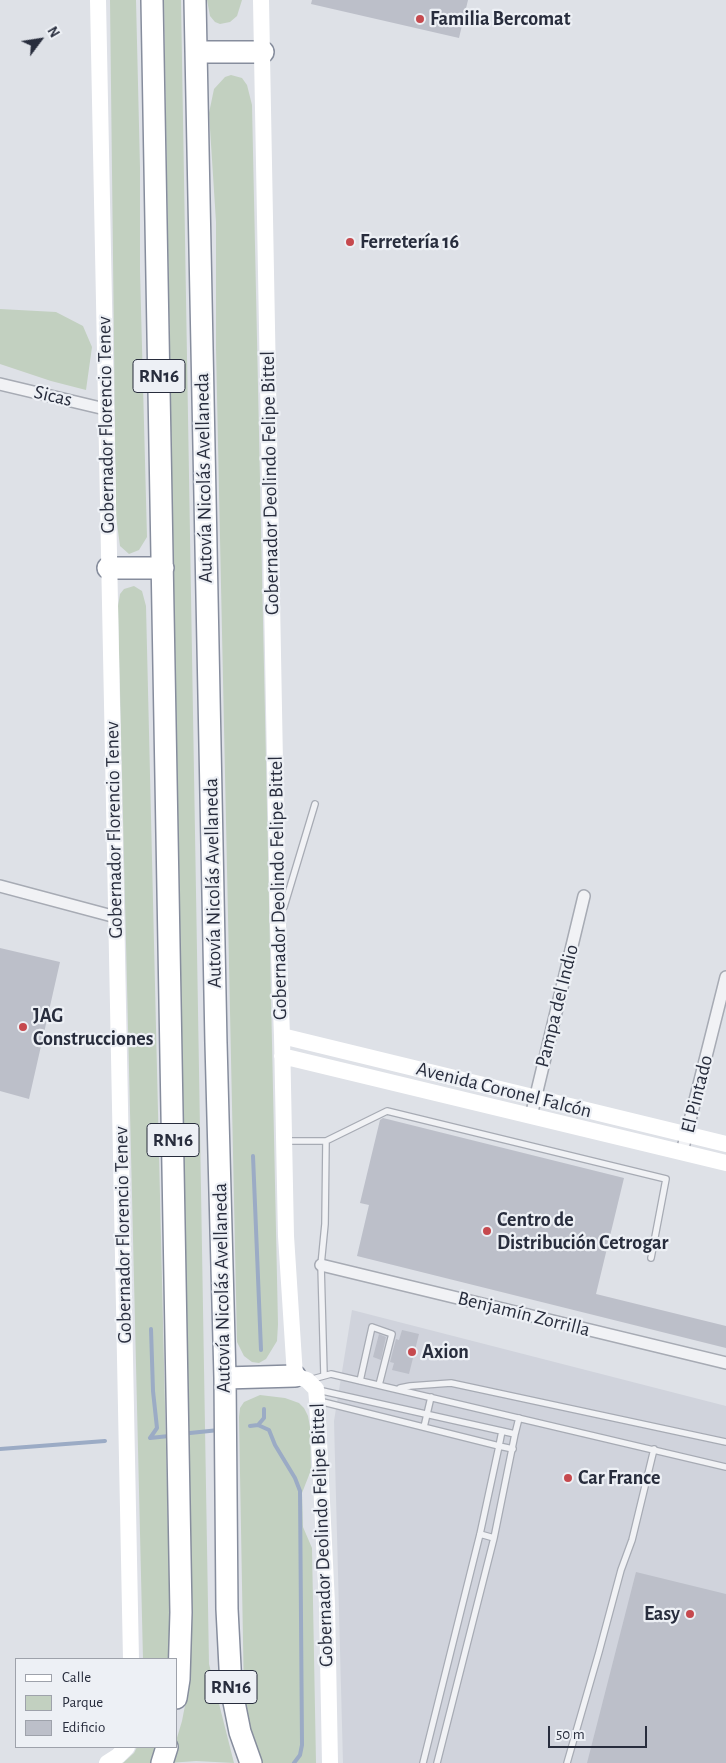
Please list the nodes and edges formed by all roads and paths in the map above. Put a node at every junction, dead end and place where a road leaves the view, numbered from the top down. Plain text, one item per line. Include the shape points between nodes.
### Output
1 (98, 0) edge
2 (152, 0) edge
3 (195, 0) edge
4 (261, 0) edge
5 (196, 52) junction
6 (263, 52) junction
7 (0, 384) edge
8 (106, 409) junction
9 (108, 568) junction
10 (163, 568) junction
11 (315, 804) dead end
12 (0, 886) edge
13 (584, 896) dead end
14 (116, 917) junction
15 (278, 926) junction
16 (726, 977) edge
17 (282, 1036) junction
18 (282, 1056) junction
19 (535, 1097) junction
20 (530, 1116) junction
21 (686, 1134) junction
22 (283, 1141) junction
23 (326, 1141) junction
24 (726, 1144) edge
25 (682, 1152) junction
26 (726, 1163) edge
27 (651, 1258) dead end
28 (321, 1265) junction
29 (726, 1363) edge
30 (225, 1378) junction
31 (360, 1381) junction
32 (312, 1384) junction
33 (379, 1385) junction
34 (397, 1389) junction
35 (431, 1397) junction
36 (426, 1414) junction
37 (519, 1418) junction
38 (424, 1427) junction
39 (502, 1431) junction
40 (516, 1434) junction
41 (726, 1442) edge
42 (499, 1446) junction
43 (513, 1449) junction
44 (654, 1449) junction
45 (726, 1467) edge
46 (480, 1534) junction
47 (494, 1538) junction
48 (472, 1566) junction
49 (486, 1570) junction
50 (465, 1596) junction
51 (478, 1600) junction
52 (457, 1627) junction
53 (470, 1631) junction
54 (132, 1658) edge
55 (448, 1662) junction
56 (462, 1665) junction
57 (178, 1685) edge
58 (441, 1693) junction
59 (454, 1696) junction
60 (434, 1721) junction
61 (447, 1724) junction
62 (126, 1748) edge
63 (167, 1748) edge
64 (426, 1750) junction
65 (440, 1753) junction
66 (107, 1763) edge
67 (162, 1763) edge
68 (251, 1763) edge
69 (330, 1763) edge
70 (423, 1763) edge
71 (437, 1763) edge
72 (567, 1763) edge

1 - 8 street, Gobernador Florencio Tenev
2 - 10 highway, RN16
3 - 5 highway, Autovía Nicolás Avellaneda / RN16
4 - 6 street, Gobernador Deolindo Felipe Bittel
5 - 6 highway
5 - 30 highway, Autovía Nicolás Avellaneda / RN16
6 - 15 street, Gobernador Deolindo Felipe Bittel
7 - 8 street, Sicas
8 - 9 street, Gobernador Florencio Tenev
9 - 10 highway
9 - 14 street, Gobernador Florencio Tenev
10 - 57 highway, RN16 via 181,1612
11 - 15 lane
12 - 14 street
13 - 19 street, Pampa del Indio
14 - 54 street, Gobernador Florencio Tenev
15 - 17 street, Gobernador Deolindo Felipe Bittel
16 - 21 street, El Pintado
17 - 18 street, Gobernador Deolindo Felipe Bittel
17 - 19 street, Avenida Coronel Falcón
18 - 20 street, Avenida Coronel Falcón
18 - 22 street, Gobernador Deolindo Felipe Bittel
19 - 20 street, Pampa del Indio
19 - 21 street, Avenida Coronel Falcón
20 - 25 street, Avenida Coronel Falcón
21 - 24 street, Avenida Coronel Falcón
21 - 25 street, El Pintado
22 - 23 lane
22 - 32 street, Gobernador Deolindo Felipe Bittel via 286,1236
23 - 27 lane via 387,1111 666,1180
23 - 28 lane
25 - 26 street, Avenida Coronel Falcón
28 - 29 street, Benjamín Zorrilla
28 - 32 lane
30 - 32 highway
30 - 68 highway, Autovía Nicolás Avellaneda / RN16 via 231,1687 240,1732
31 - 32 lane via 332,1374
31 - 33 lane
31 - 33 lane via 372,1327 392,1334
32 - 36 lane
32 - 38 lane
32 - 69 street, Gobernador Deolindo Felipe Bittel via 327,1604
33 - 34 lane
34 - 35 lane
34 - 41 lane via 451,1383
35 - 36 lane
35 - 37 lane
36 - 38 lane
36 - 39 lane
37 - 40 lane
37 - 44 lane
38 - 42 lane
39 - 40 lane
39 - 42 lane
40 - 43 lane
42 - 43 lane
42 - 46 lane
43 - 47 lane
44 - 45 lane
44 - 72 lane via 632,1540
46 - 47 lane
46 - 48 lane
47 - 49 lane
48 - 49 lane
48 - 50 lane
49 - 51 lane
50 - 51 lane
50 - 52 lane
51 - 53 lane
52 - 53 lane
52 - 55 lane
53 - 56 lane
55 - 56 lane
55 - 58 lane
56 - 59 lane
58 - 59 lane
58 - 60 lane
59 - 61 lane
60 - 61 lane
60 - 64 lane
61 - 65 lane
62 - 66 street
63 - 67 highway
64 - 65 lane
64 - 70 lane
65 - 71 lane

